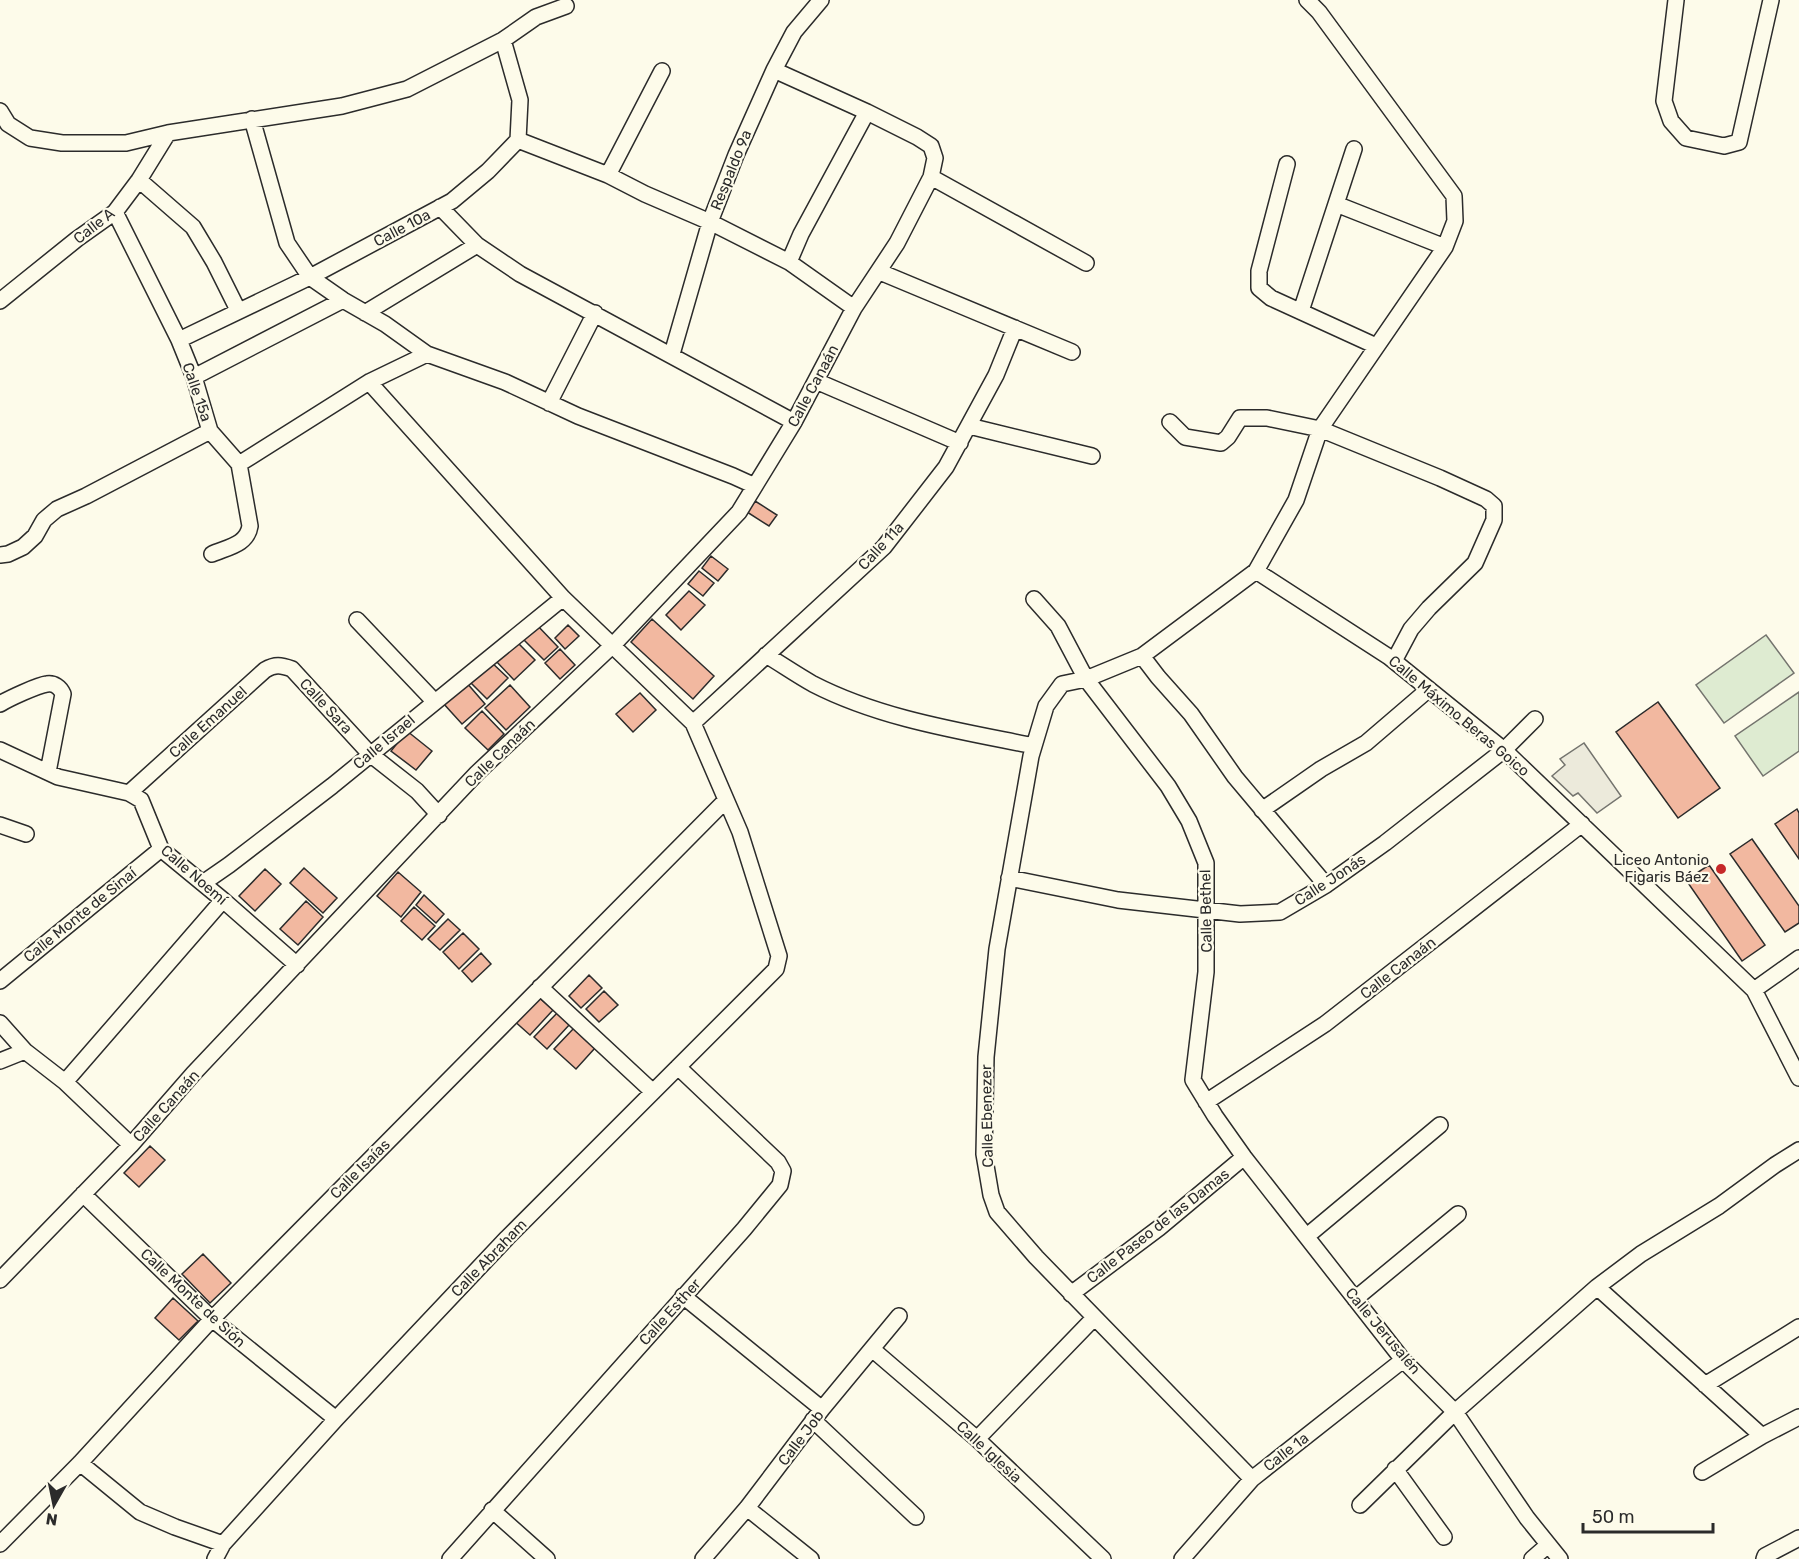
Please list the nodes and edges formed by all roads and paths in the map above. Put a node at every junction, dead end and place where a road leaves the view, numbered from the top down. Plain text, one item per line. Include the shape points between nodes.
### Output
1 (820, 0) edge
2 (1307, 0) edge
3 (1676, 0) edge
4 (1771, 0) edge
5 (566, 6) dead end
6 (503, 40) junction
7 (774, 70) junction
8 (662, 71) dead end
9 (0, 111) edge
10 (867, 112) junction
11 (252, 119) junction
12 (168, 133) junction
13 (518, 140) junction
14 (1353, 149) dead end
15 (1287, 164) dead end
16 (608, 175) junction
17 (932, 177) junction
18 (140, 180) junction
19 (1336, 204) junction
20 (440, 207) junction
21 (115, 212) junction
22 (710, 222) junction
23 (477, 245) junction
24 (1445, 247) junction
25 (789, 262) junction
26 (1086, 263) dead end
27 (880, 272) junction
28 (310, 277) junction
29 (343, 300) junction
30 (0, 301) edge
31 (854, 308) junction
32 (238, 310) junction
33 (1301, 311) junction
34 (365, 313) junction
35 (595, 313) junction
36 (1015, 328) junction
37 (179, 340) junction
38 (1376, 346) junction
39 (1072, 352) dead end
40 (426, 354) junction
41 (672, 354) junction
42 (194, 377) junction
43 (816, 381) junction
44 (369, 382) junction
45 (549, 403) junction
46 (794, 422) junction
47 (1170, 422) dead end
48 (969, 426) junction
49 (1320, 429) junction
50 (210, 431) junction
51 (960, 443) junction
52 (1092, 456) dead end
53 (239, 464) junction
54 (755, 486) junction
55 (212, 554) dead end
56 (0, 555) edge
57 (1256, 571) junction
58 (563, 598) junction
59 (1034, 599) dead end
60 (357, 620) dead end
61 (613, 645) junction
62 (766, 654) junction
63 (1142, 656) junction
64 (1394, 661) junction
65 (292, 669) joint
66 (1086, 679) junction
67 (1429, 689) junction
68 (434, 700) junction
69 (0, 705) edge
70 (1535, 719) dead end
71 (693, 723) junction
72 (1034, 746) junction
73 (0, 750) edge
74 (1504, 750) junction
75 (370, 754) junction
76 (48, 772) junction
77 (129, 793) junction
78 (726, 800) junction
79 (1262, 810) junction
80 (439, 815) junction
81 (1582, 824) junction
82 (0, 825) edge
83 (26, 834) dead end
84 (161, 849) junction
85 (1009, 878) junction
86 (203, 883) junction
87 (1326, 885) junction
88 (223, 900) junction
89 (1207, 910) junction
90 (1799, 957) edge
91 (297, 965) junction
92 (0, 981) edge
93 (540, 987) junction
94 (1754, 990) junction
95 (0, 1023) edge
96 (25, 1051) junction
97 (0, 1061) edge
98 (678, 1067) junction
99 (1799, 1078) edge
100 (64, 1082) junction
101 (653, 1092) junction
102 (1206, 1102) junction
103 (1440, 1125) dead end
104 (131, 1145) junction
105 (1799, 1150) edge
106 (1244, 1157) junction
107 (84, 1194) junction
108 (1458, 1214) dead end
109 (1306, 1236) junction
110 (0, 1280) edge
111 (1597, 1287) junction
112 (1071, 1294) junction
113 (683, 1296) junction
114 (1355, 1299) junction
115 (898, 1316) dead end
116 (1094, 1318) junction
117 (212, 1319) junction
118 (1799, 1327) edge
119 (872, 1348) junction
120 (1403, 1360) junction
121 (1705, 1385) junction
122 (1455, 1412) junction
123 (818, 1415) junction
124 (1799, 1417) edge
125 (336, 1419) junction
126 (1762, 1436) junction
127 (977, 1439) junction
128 (80, 1463) junction
129 (1395, 1469) junction
130 (1702, 1472) dead end
131 (1252, 1479) junction
132 (1360, 1505) dead end
133 (747, 1508) junction
134 (492, 1510) junction
135 (916, 1517) dead end
136 (1444, 1537) dead end
137 (1799, 1538) edge
138 (0, 1544) edge
139 (223, 1544) junction
140 (1548, 1545) junction
141 (215, 1559) edge
142 (450, 1559) edge
143 (547, 1559) edge
144 (703, 1559) edge
145 (811, 1559) edge
146 (1103, 1559) edge
147 (1182, 1559) edge
148 (1532, 1559) edge
149 (1560, 1559) edge
150 (1764, 1559) edge

1 - 7 street, Respaldo 9a via 794,32
2 - 24 street via 1454,196 1455,221
3 - 4 street via 1664,101 1671,121 1686,138 1724,146 1739,142
5 - 6 street via 536,17
6 - 11 street via 407,89 342,106
6 - 13 street via 520,100
7 - 10 street
7 - 22 street, Respaldo 9a
8 - 16 street
9 - 12 street via 8,124 30,138 62,143 126,143
10 - 17 street via 931,146 935,158
10 - 25 street
11 - 12 street
11 - 28 street via 286,243
12 - 18 street, Calle A
13 - 16 street
13 - 20 street, Calle 10a via 488,171
14 - 19 street
15 - 33 street via 1258,288
16 - 22 street
17 - 26 street
17 - 27 street, Calle Canaán
18 - 21 street, Calle A
18 - 32 street via 193,227
19 - 24 street
19 - 33 street
20 - 23 street
20 - 28 street, Calle 10a
21 - 30 street, Calle A
21 - 37 street, Calle 15a
22 - 25 street
22 - 41 street, Respaldo 9a
23 - 34 street
23 - 35 street via 520,274
24 - 38 street
25 - 31 street
27 - 31 street, Calle Canaán
27 - 36 street
28 - 29 street
28 - 32 street, Calle 10a
29 - 34 street
29 - 42 street
31 - 43 street, Calle Canaán
32 - 37 street, Calle 10a
33 - 38 street
34 - 40 street
35 - 41 street
35 - 45 street
36 - 39 street
36 - 48 street, Calle 11a
37 - 42 street, Calle 15a
38 - 49 street
40 - 44 street
40 - 45 street via 505,382
41 - 46 street
42 - 50 street, Calle 15a
43 - 46 street, Calle Canaán
43 - 51 street
44 - 53 street
44 - 58 street
45 - 54 street
46 - 54 street, Calle Canaán
47 - 49 street via 1185,438 1221,443 1240,418 1268,418
48 - 51 street, Calle 11a
48 - 52 street
49 - 57 street via 1296,500
49 - 64 street via 1449,482 1494,506 1494,520 1475,563 1429,608
50 - 53 street, Calle 15a
50 - 56 street via 57,509 23,547
51 - 62 street, Calle 11a via 884,547
53 - 55 street via 249,535 242,542
54 - 61 street, Calle Canaán via 739,512
57 - 63 street, Calle Ebenezer
57 - 64 street, Calle Máximo Beras Goico
58 - 61 street
58 - 68 street, Calle Israel
59 - 66 street, Calle Bethel via 1058,626
60 - 68 street
61 - 71 street
61 - 80 street, Calle Canaán via 477,773
62 - 71 street, Calle 11a
62 - 72 street via 813,684 876,710
63 - 66 street, Calle Ebenezer
63 - 79 street via 1191,714
64 - 67 street, Calle Máximo Beras Goico
65 - 75 street, Calle Sara
65 - 77 street, Calle Emanuel via 281,665 265,670
66 - 72 street, Calle Ebenezer via 1062,684 1046,706
66 - 89 street, Calle Bethel via 1168,786 1189,821 1206,863
67 - 74 street, Calle Máximo Beras Goico
67 - 79 street via 1366,743
68 - 75 street, Calle Israel
69 - 76 street via 47,684 61,689
70 - 74 street, Calle Jonás
71 - 78 street
72 - 85 street, Calle Ebenezer
73 - 76 street
74 - 81 street, Calle Máximo Beras Goico
74 - 87 street, Calle Jonás
75 - 80 street, Calle Sara via 417,791
75 - 86 street, Calle Israel
76 - 77 street
77 - 84 street, Calle Noemí via 141,801
78 - 93 street, Calle Isaías
78 - 98 street, Calle Abraham via 779,956 776,969
79 - 87 street
80 - 91 street, Calle Canaán
81 - 94 street, Calle Máximo Beras Goico
81 - 102 street, Calle Canaán via 1325,1024
82 - 83 street
84 - 86 street, Calle Noemí
84 - 92 street, Calle Monte de Sinaí
85 - 89 street, Calle Jonás via 1118,900
85 - 112 street, Calle Ebenezer via 986,1057 984,1154 997,1212
86 - 88 street, Calle Noemí
87 - 89 street, Calle Jonás via 1280,912 1240,914
88 - 91 street, Calle Noemí
88 - 100 street
89 - 102 street, Calle Bethel via 1206,972 1193,1080
90 - 94 street
91 - 104 street, Calle Canaán
93 - 101 street
93 - 117 street, Calle Isaías
94 - 99 street, Calle Máximo Beras Goico
95 - 96 street
96 - 97 street
96 - 100 street
98 - 101 street, Calle Abraham
98 - 113 street, Calle Esther via 783,1171 780,1185
100 - 104 street
101 - 125 street, Calle Abraham via 507,1238
102 - 106 street, Calle Jerusalén
103 - 109 street
104 - 107 street, Calle Canaán
105 - 111 street
106 - 109 street, Calle Jerusalén
106 - 112 street, Calle Paseo de las Damas
107 - 110 street, Calle Canaán
107 - 117 street, Calle Monte de Sión
108 - 114 street
109 - 114 street, Calle Jerusalén
111 - 121 street
111 - 122 street
112 - 116 street, Calle Ebenezer
113 - 123 street
113 - 134 street, Calle Esther
114 - 120 street, Calle Jerusalén
115 - 119 street, Calle Job
116 - 127 street
116 - 131 street, Calle Ebenezer
117 - 125 street, Calle Monte de Sión
117 - 128 street, Calle Isaías
118 - 121 street
119 - 123 street, Calle Job
119 - 127 street, Calle Iglesia
120 - 122 street, Calle Jerusalén
120 - 131 street, Calle 1a
121 - 126 street
122 - 129 street
122 - 140 street, Calle Jerusalén
123 - 133 street, Calle Job
123 - 135 street
124 - 126 street
125 - 139 street, Calle Abraham
126 - 130 street
127 - 146 street, Calle Iglesia
128 - 138 street, Calle Isaías
128 - 139 street via 140,1512
129 - 132 street
129 - 136 street
131 - 147 street, Calle 1a
133 - 144 street, Calle Job
133 - 145 street
134 - 142 street, Calle Esther
134 - 143 street
137 - 150 street
139 - 141 street, Calle Abraham
140 - 148 street
140 - 149 street, Calle Jerusalén

